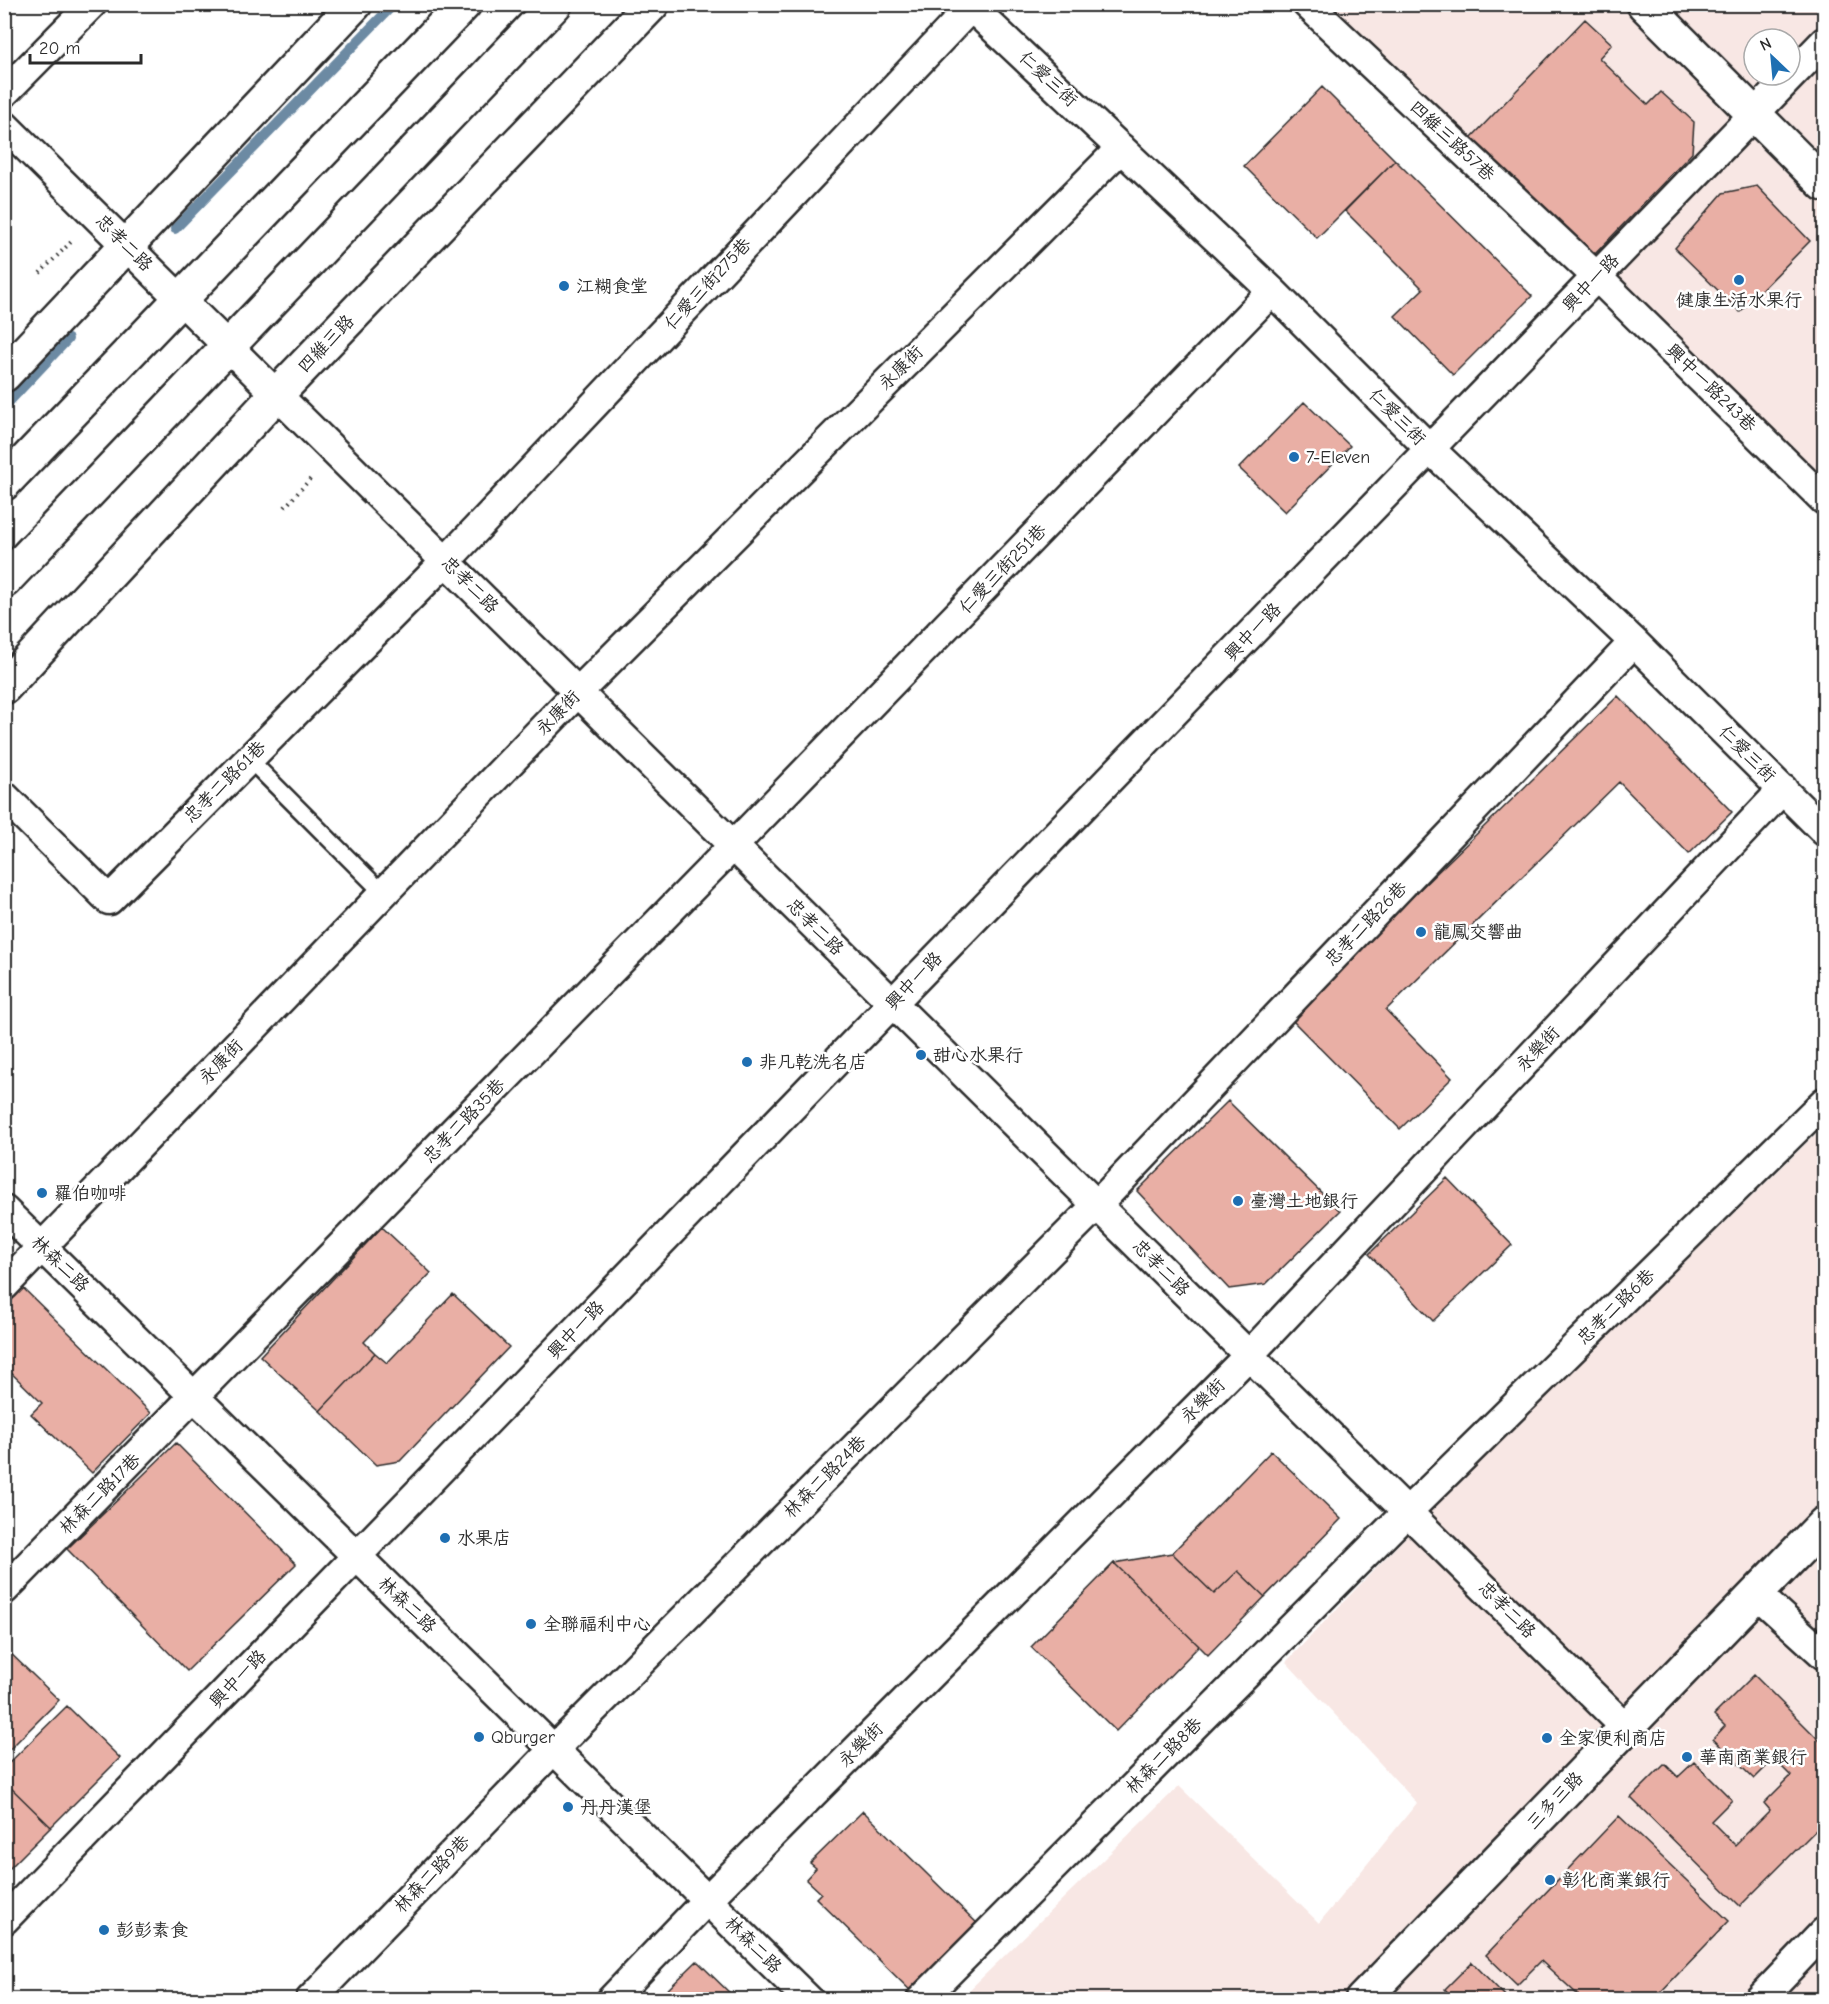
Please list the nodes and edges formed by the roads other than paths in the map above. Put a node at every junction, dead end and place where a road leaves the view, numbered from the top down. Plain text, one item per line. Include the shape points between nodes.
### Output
1 (92, 4) edge
2 (355, 4) edge
3 (464, 4) edge
4 (555, 4) edge
5 (652, 4) edge
6 (1307, 4) edge
7 (1644, 4) edge
8 (970, 6) edge
9 (1824, 42) edge
10 (4, 93) edge
11 (1755, 114) junction
12 (4, 125) edge
13 (1121, 148) junction
14 (1824, 184) edge
15 (126, 245) junction
16 (1597, 276) junction
17 (1272, 291) junction
18 (181, 299) junction
19 (229, 346) junction
20 (4, 375) edge
21 (277, 394) junction
22 (1430, 449) junction
23 (4, 483) edge
24 (1824, 500) edge
25 (446, 561) junction
26 (4, 581) edge
27 (1634, 642) junction
28 (4, 687) edge
29 (578, 692) junction
30 (249, 759) junction
31 (1783, 789) junction
32 (4, 796) edge
33 (1824, 831) edge
34 (734, 846) junction
35 (384, 894) junction
36 (893, 1003) junction
37 (1824, 1102) edge
38 (1097, 1205) junction
39 (4, 1210) edge
40 (42, 1247) junction
41 (4, 1286) edge
42 (1249, 1355) junction
43 (195, 1397) junction
44 (1407, 1512) junction
45 (1824, 1524) edge
46 (357, 1556) junction
47 (4, 1590) edge
48 (1757, 1594) junction
49 (1824, 1655) edge
50 (1626, 1728) junction
51 (554, 1749) junction
52 (707, 1900) junction
53 (4, 1920) edge
54 (1824, 1932) edge
55 (310, 2000) edge
56 (611, 2000) edge
57 (809, 2000) edge
58 (921, 2000) edge
59 (1362, 2000) edge
60 (1759, 2000) edge

1 - 10 street
2 - 15 street
3 - 18 street
4 - 19 street
5 - 21 street, 四維三路
6 - 16 street, 四維三路57巷
7 - 11 street
8 - 13 street, 仁愛三街
8 - 25 street, 仁愛三街275巷
9 - 11 street, 興中一路
11 - 14 street
11 - 16 street, 興中一路
12 - 15 street, 忠孝二路
13 - 17 street, 仁愛三街
13 - 29 street, 永康街
15 - 18 street, 忠孝二路
15 - 20 street
16 - 22 street, 興中一路
16 - 24 street, 興中一路243巷
17 - 22 street, 仁愛三街
17 - 34 street, 仁愛三街251巷
18 - 19 street, 忠孝二路
18 - 23 street
19 - 21 street, 忠孝二路
19 - 26 street
21 - 25 street, 忠孝二路
21 - 28 street, 四維三路
22 - 27 street, 仁愛三街
22 - 36 street, 興中一路
25 - 29 street, 忠孝二路
25 - 30 street, 忠孝二路61巷
27 - 31 street, 仁愛三街
27 - 38 street, 忠孝二路26巷
29 - 34 street, 忠孝二路
29 - 35 street, 永康街
30 - 32 street, 忠孝二路61巷 via 109,900
30 - 35 lane
31 - 33 street, 仁愛三街
31 - 42 street, 永樂街
34 - 36 street, 忠孝二路
34 - 43 street, 忠孝二路35巷
35 - 40 street, 永康街
36 - 38 street, 忠孝二路
36 - 46 street, 興中一路
37 - 44 street, 忠孝二路6巷
38 - 42 street, 忠孝二路
38 - 51 street, 林森二路24巷
39 - 40 street, 林森二路
40 - 41 street, 永康街
40 - 43 street, 林森二路
42 - 44 street, 忠孝二路
42 - 52 street, 永樂街
43 - 46 street, 林森二路
43 - 47 street, 林森二路17巷
44 - 50 street, 忠孝二路
44 - 58 street, 林森二路8巷
45 - 48 street, 三多三路
46 - 51 street, 林森二路
46 - 53 street, 興中一路
48 - 49 street
48 - 50 street, 三多三路
50 - 59 street, 三多三路
51 - 52 street, 林森二路
51 - 55 street, 林森二路9巷
52 - 56 street, 永樂街
52 - 57 street, 林森二路
54 - 60 street

